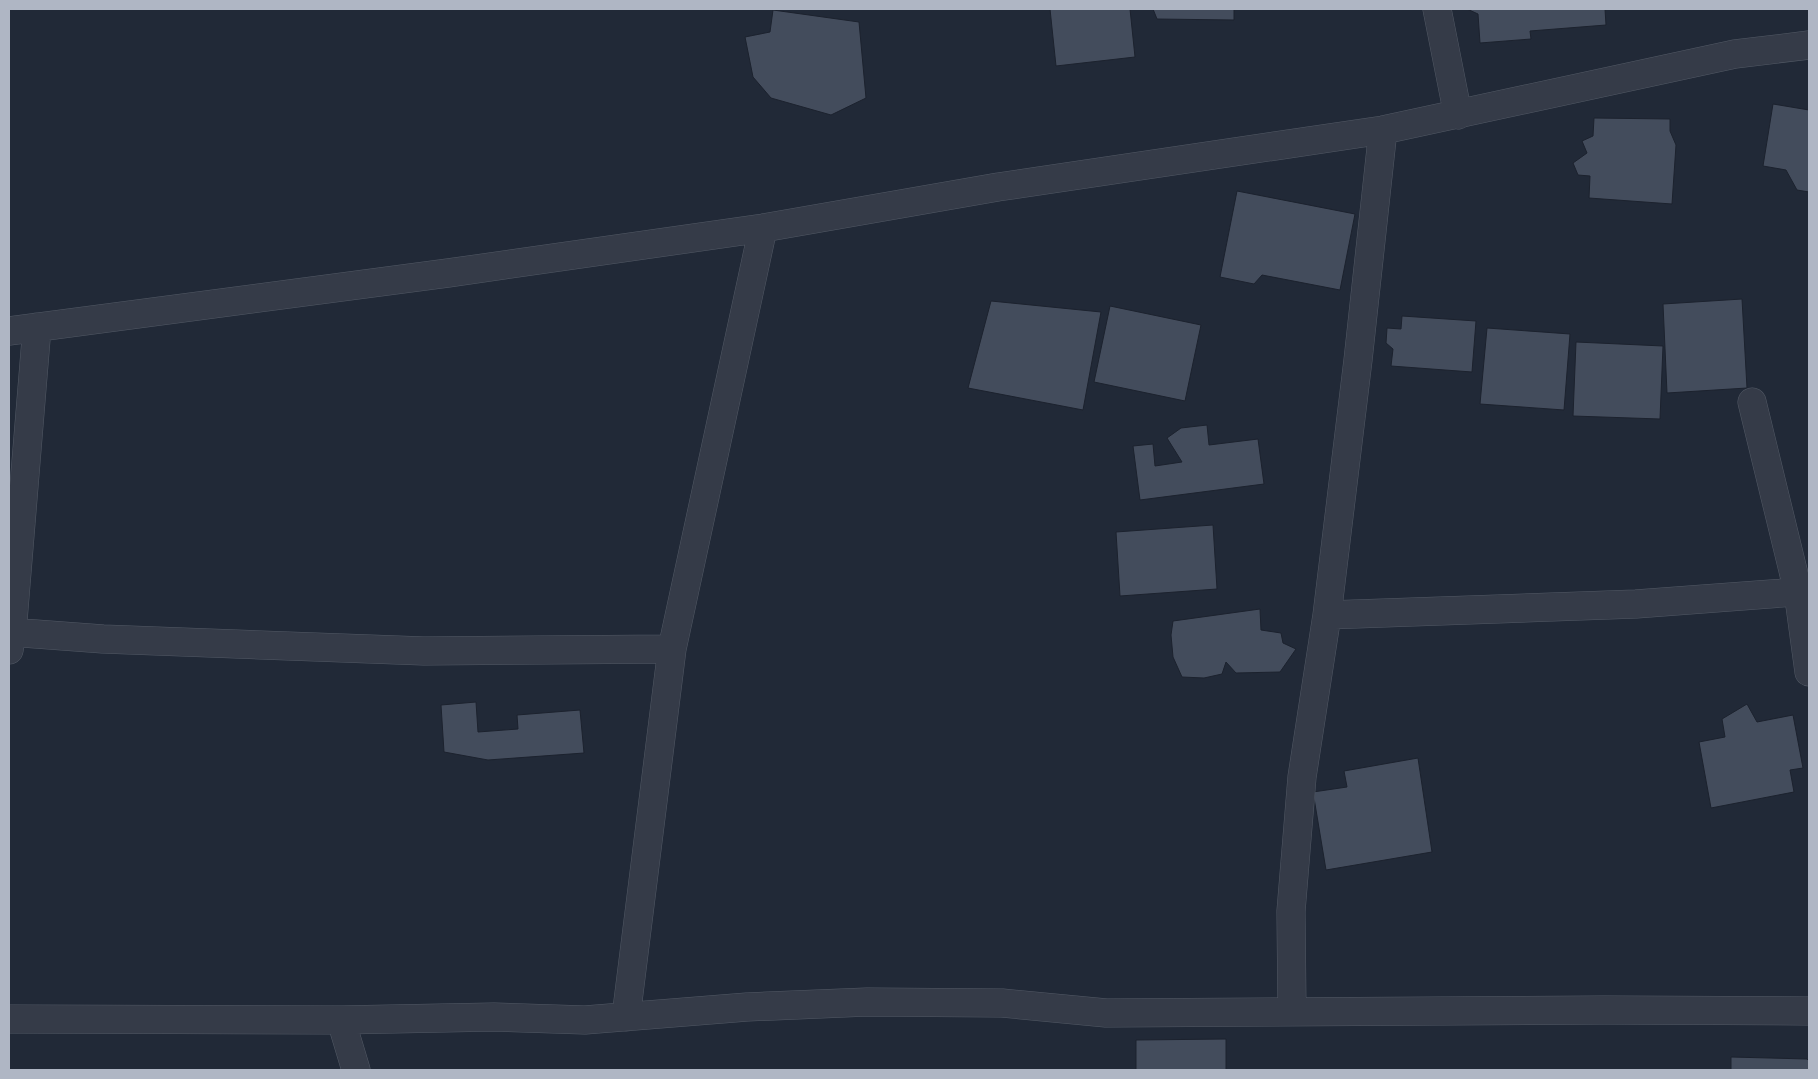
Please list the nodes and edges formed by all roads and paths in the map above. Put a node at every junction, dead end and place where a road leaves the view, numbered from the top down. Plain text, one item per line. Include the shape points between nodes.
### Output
1 (1437, 9) edge
2 (1809, 45) edge
3 (1458, 115) junction
4 (1383, 130) junction
5 (763, 228) junction
6 (37, 327) junction
7 (9, 331) edge
8 (1752, 402) dead end
9 (1804, 591) edge
10 (1327, 615) junction
11 (10, 638) edge
12 (672, 649) junction
13 (1809, 672) edge
14 (1292, 1011) junction
15 (1809, 1012) edge
16 (626, 1017) junction
17 (9, 1019) edge
18 (341, 1020) junction
19 (356, 1070) edge

1 - 3 street
2 - 3 street via 1735,54
3 - 4 street
4 - 5 street via 998,187
4 - 10 street
5 - 6 street via 438,275
5 - 12 street
6 - 7 street
6 - 11 street
8 - 9 street
9 - 10 street via 1636,604
9 - 13 street
10 - 14 street via 1302,777 1291,911
11 - 12 street via 424,651
12 - 16 street
14 - 15 street
14 - 16 street via 1106,1013 1002,1003 866,1002
16 - 18 street via 585,1020 494,1017
17 - 18 street
18 - 19 street

